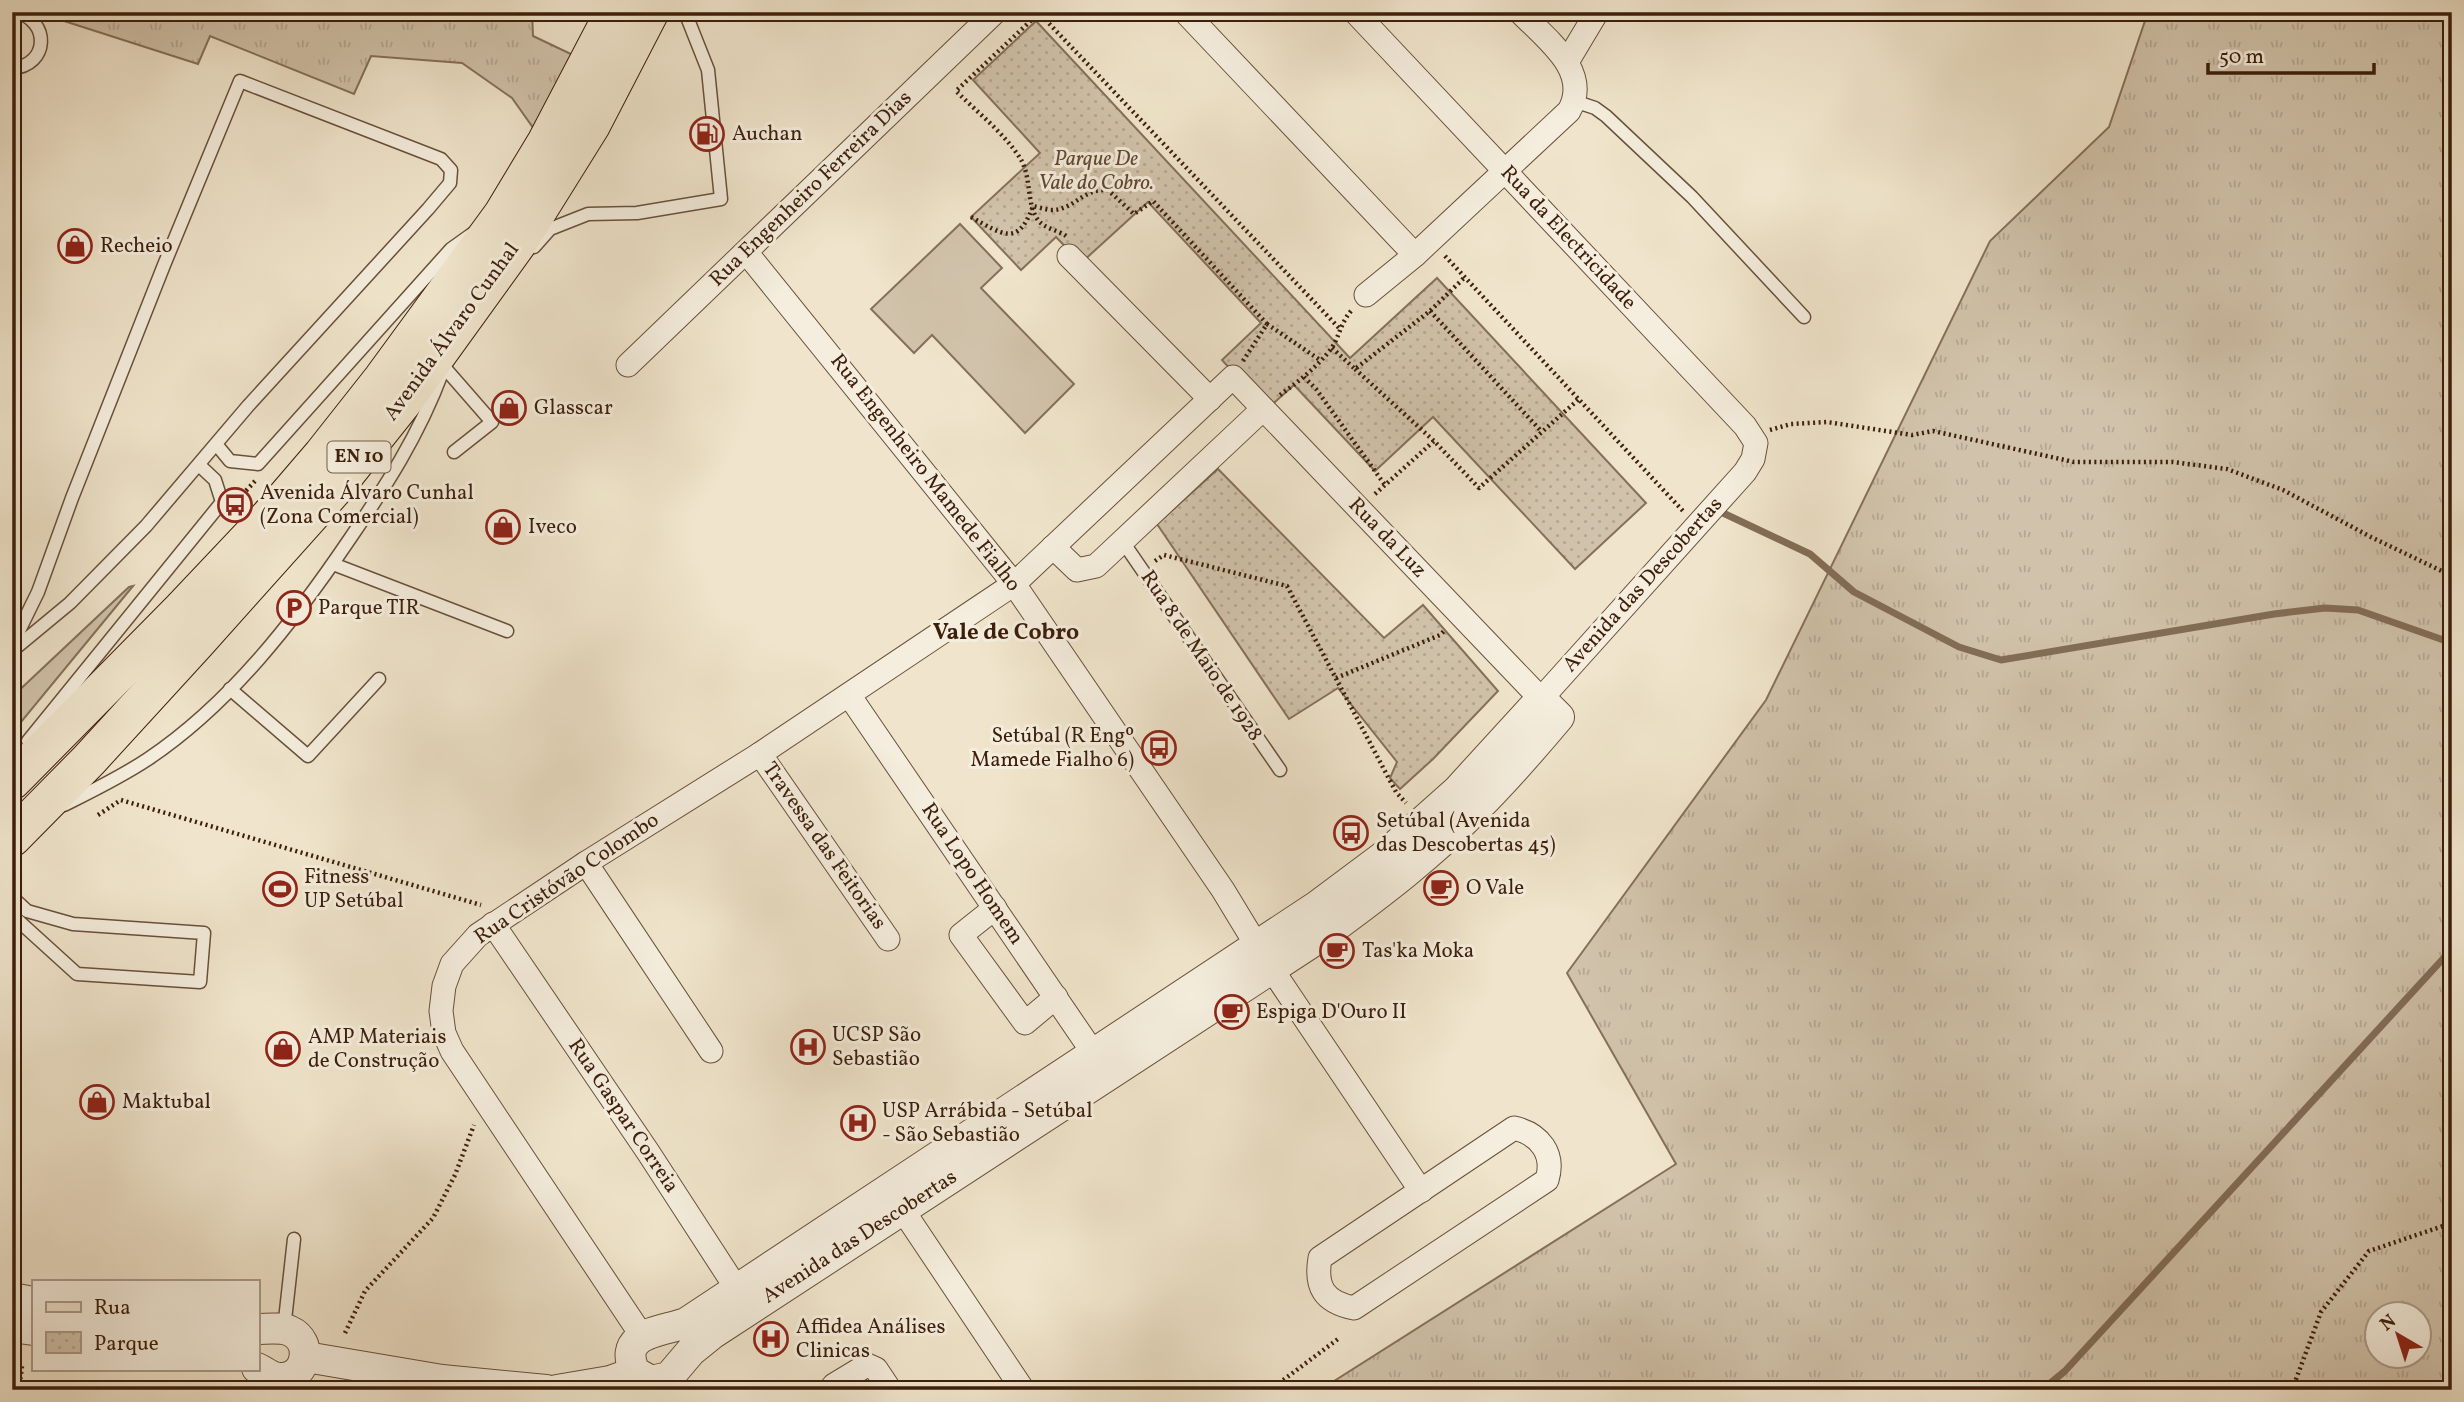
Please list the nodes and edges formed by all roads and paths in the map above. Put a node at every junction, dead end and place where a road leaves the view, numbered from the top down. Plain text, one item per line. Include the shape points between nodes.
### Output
1 (13, 12) edge
2 (685, 12) edge
3 (995, 12) edge
4 (1185, 12) edge
5 (1354, 12) edge
6 (1520, 12) edge
7 (1597, 12) edge
8 (633, 17) edge
9 (1567, 62) junction
10 (12, 68) edge
11 (1574, 102) junction
12 (1504, 171) junction
13 (1033, 206) junction
14 (502, 215) junction
15 (971, 217) dead end
16 (1423, 247) junction
17 (746, 252) junction
18 (1069, 256) joint
19 (1465, 277) junction
20 (1366, 295) joint
21 (1430, 311) junction
22 (1804, 317) dead end
23 (1267, 324) junction
24 (1339, 328) junction
25 (1332, 348) junction
26 (449, 350) junction
27 (1320, 360) junction
28 (628, 365) dead end
29 (1355, 369) junction
30 (1233, 377) junction
31 (1304, 377) junction
32 (1210, 399) junction
33 (1579, 399) junction
34 (1263, 409) junction
35 (1542, 432) junction
36 (1752, 435) junction
37 (1434, 441) junction
38 (216, 444) junction
39 (454, 452) dead end
40 (199, 465) junction
41 (1385, 485) junction
42 (1359, 509) junction
43 (1697, 526) junction
44 (1123, 542) junction
45 (1053, 547) junction
46 (333, 564) junction
47 (1142, 570) junction
48 (2452, 576) edge
49 (1014, 584) junction
50 (1462, 616) junction
51 (507, 631) dead end
52 (12, 645) edge
53 (12, 651) edge
54 (1336, 678) junction
55 (379, 679) dead end
56 (230, 689) junction
57 (849, 695) junction
58 (1541, 699) junction
59 (760, 754) junction
60 (15, 768) edge
61 (1280, 770) dead end
62 (1415, 812) dead end
63 (98, 816) dead end
64 (21, 830) edge
65 (586, 863) junction
66 (12, 897) edge
67 (995, 908) junction
68 (12, 915) edge
69 (487, 915) junction
70 (888, 939) dead end
71 (1264, 957) junction
72 (1056, 997) junction
73 (711, 1051) dead end
74 (1094, 1054) junction
75 (483, 1097) junction
76 (1421, 1191) junction
77 (902, 1209) junction
78 (2452, 1223) edge
79 (294, 1239) dead end
80 (12, 1298) edge
81 (743, 1299) junction
82 (32, 1302) edge
83 (12, 1327) edge
84 (32, 1330) edge
85 (345, 1333) dead end
86 (647, 1334) junction
87 (1338, 1339) dead end
88 (267, 1356) edge
89 (22, 1366) dead end
90 (635, 1372) junction
91 (674, 1380) edge
92 (19, 1390) edge
93 (546, 1390) edge
94 (557, 1390) edge
95 (830, 1390) edge
96 (890, 1390) edge
97 (1023, 1390) edge
98 (1270, 1390) edge
99 (2292, 1390) edge

1 - 10 lane via 31,19 41,44 33,61
2 - 26 lane via 708,70 722,199 637,213 588,214 550,229
3 - 17 street, Rua Engenheiro Ferreira Dias
4 - 16 street
5 - 12 street, Rua da Electricidade
6 - 9 street
7 - 9 street
8 - 14 main road, Avenida Álvaro Cunhal / EN 10 via 546,142
8 - 26 main road, Avenida Álvaro Cunhal / EN 10 via 584,138
9 - 11 street via 1575,77
11 - 12 street
11 - 22 lane via 1595,107 1606,116 1692,197
12 - 16 street
12 - 36 street, Rua da Electricidade
13 - 15 path via 1026,223 1009,234
13 - 18 path via 1038,220 1071,242
13 - 23 path via 1064,207 1096,189 1108,190 1134,214 1153,201
13 - 24 path via 1028,173 1017,154 956,91 1039,13
14 - 38 lane via 451,249 258,464 230,461
14 - 60 main road, Avenida Álvaro Cunhal / EN 10 via 382,379 277,508 181,610
16 - 19 path
16 - 20 street
17 - 28 street, Rua Engenheiro Ferreira Dias
17 - 49 street, Rua Engenheiro Mamede Fialho
18 - 32 street
19 - 21 path
19 - 33 path
20 - 24 path
21 - 29 path
21 - 35 path
23 - 27 path
23 - 30 path
24 - 25 path
25 - 27 path
25 - 29 path
26 - 39 lane via 492,422
26 - 46 lane via 426,415
26 - 64 main road, Avenida Álvaro Cunhal / EN 10 via 334,489
27 - 31 path
29 - 37 path
30 - 32 street
30 - 34 street, Rua da Luz
31 - 34 path
31 - 41 path
32 - 45 street
33 - 35 path
33 - 43 path
34 - 42 street, Rua da Luz
34 - 44 street
35 - 37 path via 1479,488
36 - 43 street, Avenida das Descobertas via 1755,451 1745,472
36 - 48 path via 1791,424 1827,422 1912,435 1933,431 2074,463 2173,462 2227,469 2283,491
37 - 41 path
38 - 40 lane
38 - 52 lane via 450,183 451,170 441,159 240,81 38,592
40 - 53 lane via 71,603
40 - 60 lane via 215,480 222,502
41 - 42 path
42 - 50 street, Rua da Luz
43 - 58 street, Avenida das Descobertas
44 - 45 street via 1096,566 1077,570
44 - 47 lane, Rua 8 de Maio de 1928
45 - 49 street
46 - 51 lane
46 - 56 lane
47 - 54 path via 1164,555 1287,586
47 - 61 lane, Rua 8 de Maio de 1928
49 - 57 street, Rua Cristóvão Colombo
49 - 71 street, Rua Engenheiro Mamede Fialho
50 - 54 path via 1440,635
50 - 58 street, Rua da Luz
54 - 62 path via 1396,792
55 - 56 lane via 307,756
56 - 64 lane via 149,758
57 - 59 street, Rua Cristóvão Colombo
57 - 67 street, Rua Lopo Homem
58 - 71 street, Avenida das Descobertas via 1559,717 1476,809 1329,931
59 - 65 street, Rua Cristóvão Colombo
59 - 70 street, Travessa das Feitorias
63 - 69 path via 121,800
65 - 69 street, Rua Cristóvão Colombo
65 - 73 street
66 - 68 lane via 27,911 73,924 204,933 200,982 77,974
67 - 72 street, Rua Lopo Homem
67 - 72 street via 961,935 1025,1023
69 - 75 street, Rua Cristóvão Colombo via 452,964 441,1012 452,1051
69 - 81 street, Rua Gaspar Correia
71 - 74 street, Avenida das Descobertas
71 - 76 street, Rua Engenheiro Mamede Fialho
71 - 77 street, Avenida das Descobertas
72 - 74 street, Rua Lopo Homem
74 - 81 street, Avenida das Descobertas
75 - 85 path via 455,1175 433,1218 365,1291
75 - 86 street, Rua Cristóvão Colombo
76 - 76 street via 1514,1128 1538,1139 1550,1162 1547,1181 1354,1308 1324,1292 1318,1280 1320,1258
77 - 81 street, Avenida das Descobertas
77 - 97 street
78 - 99 path via 2369,1251 2321,1312
79 - 88 lane
80 - 82 street
81 - 86 street, Avenida das Descobertas
81 - 91 street, Avenida das Descobertas via 691,1351
83 - 84 street
86 - 90 street via 635,1342 631,1356
86 - 91 street via 661,1332 675,1341 680,1356
87 - 98 path
88 - 93 street via 298,1336 306,1357 442,1380
89 - 92 path
90 - 91 street via 651,1381
90 - 94 street
95 - 96 street via 867,1365 876,1369

